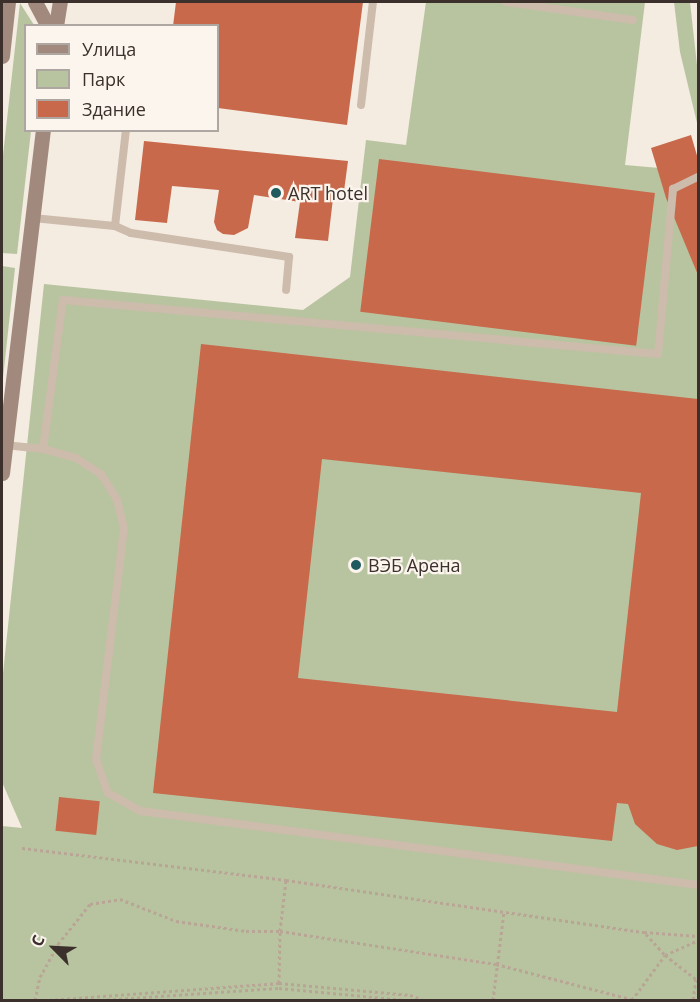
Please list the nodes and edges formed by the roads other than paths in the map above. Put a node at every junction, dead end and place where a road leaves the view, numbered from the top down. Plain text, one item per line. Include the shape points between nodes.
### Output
1 (8, 2) edge
2 (35, 2) edge
3 (60, 2) edge
4 (373, 2) edge
5 (506, 2) edge
6 (633, 20) dead end
7 (47, 24) edge
8 (56, 24) edge
9 (2, 56) edge
10 (361, 105) dead end
11 (43, 132) edge
12 (126, 132) edge
13 (699, 177) edge
14 (33, 218) junction
15 (115, 226) junction
16 (286, 290) dead end
17 (4, 445) junction
18 (43, 449) junction
19 (2, 472) edge
20 (699, 885) edge

1 - 9 street
2 - 7 street
3 - 8 street
4 - 10 lane
5 - 6 lane
11 - 14 street
12 - 15 lane
13 - 18 lane via 673,189 658,354 63,300
14 - 15 lane
14 - 17 street
15 - 16 lane via 131,233 289,257
17 - 18 lane
17 - 19 street
18 - 20 lane via 76,458 101,474 117,500 124,528 96,759 108,793 141,811

